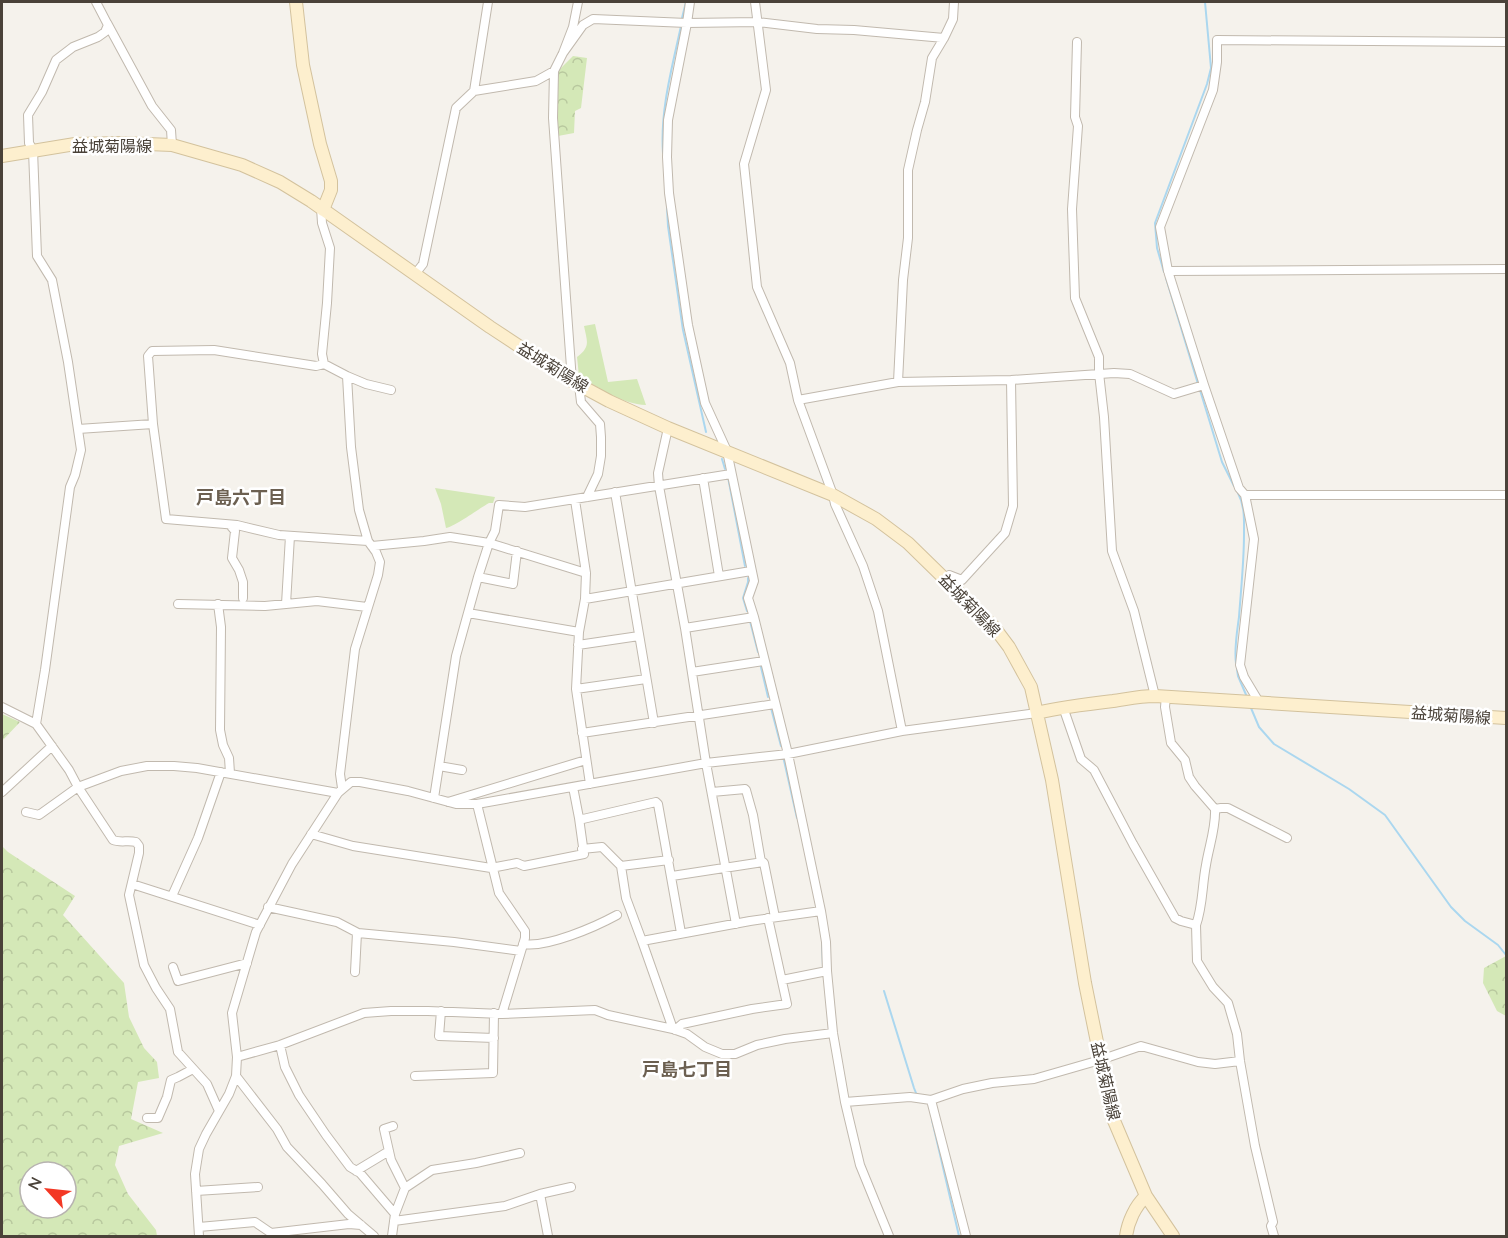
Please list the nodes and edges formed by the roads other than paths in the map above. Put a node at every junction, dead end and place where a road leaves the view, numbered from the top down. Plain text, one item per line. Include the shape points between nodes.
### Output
1 (96, 2) edge
2 (296, 2) edge
3 (488, 2) edge
4 (578, 2) edge
5 (690, 2) edge
6 (755, 2) edge
7 (954, 2) edge
8 (758, 22) junction
9 (106, 23) junction
10 (687, 23) junction
11 (944, 38) junction
12 (1077, 42) dead end
13 (1506, 42) edge
14 (563, 52) junction
15 (554, 71) junction
16 (474, 91) junction
17 (172, 146) junction
18 (33, 150) junction
19 (2, 156) edge
20 (322, 209) junction
21 (1506, 269) edge
22 (1168, 271) junction
23 (414, 274) junction
24 (324, 364) junction
25 (1099, 373) junction
26 (347, 375) junction
27 (1011, 380) junction
28 (898, 382) junction
29 (575, 383) junction
30 (1200, 386) junction
31 (392, 390) dead end
32 (798, 400) junction
33 (153, 424) junction
34 (668, 428) junction
35 (78, 429) junction
36 (726, 451) junction
37 (730, 474) junction
38 (703, 478) junction
39 (659, 486) junction
40 (615, 492) junction
41 (833, 495) junction
42 (1245, 495) junction
43 (1506, 495) edge
44 (587, 497) junction
45 (575, 500) junction
46 (230, 525) junction
47 (290, 536) junction
48 (489, 543) junction
49 (370, 544) junction
50 (517, 551) junction
51 (751, 572) junction
52 (586, 573) junction
53 (719, 576) junction
54 (478, 577) junction
55 (945, 579) junction
56 (676, 583) junction
57 (632, 591) junction
58 (243, 598) dead end
59 (585, 599) junction
60 (178, 604) dead end
61 (218, 604) junction
62 (286, 604) junction
63 (367, 607) junction
64 (468, 613) junction
65 (754, 617) junction
66 (685, 628) junction
67 (579, 632) junction
68 (639, 636) junction
69 (578, 645) junction
70 (764, 661) junction
71 (692, 672) junction
72 (646, 679) junction
73 (576, 689) junction
74 (1161, 696) junction
75 (1252, 702) junction
76 (775, 704) junction
77 (2, 707) edge
78 (1063, 707) junction
79 (1037, 713) junction
80 (699, 715) junction
81 (1506, 718) edge
82 (654, 723) junction
83 (36, 724) junction
84 (902, 731) junction
85 (582, 733) junction
86 (52, 746) junction
87 (788, 754) junction
88 (586, 760) junction
89 (706, 763) junction
90 (439, 766) junction
91 (462, 770) dead end
92 (225, 772) junction
93 (590, 784) junction
94 (573, 787) junction
95 (78, 788) junction
96 (340, 790) junction
97 (2, 792) edge
98 (712, 792) junction
99 (434, 798) junction
100 (447, 802) junction
101 (477, 804) junction
102 (1215, 809) junction
103 (26, 812) dead end
104 (579, 818) junction
105 (311, 834) junction
106 (1287, 838) dead end
107 (582, 849) junction
108 (669, 860) junction
109 (761, 862) junction
110 (621, 866) junction
111 (726, 867) junction
112 (491, 868) junction
113 (672, 876) junction
114 (132, 884) junction
115 (172, 897) junction
116 (268, 907) junction
117 (821, 911) junction
118 (617, 915) dead end
119 (771, 918) junction
120 (736, 924) junction
121 (260, 925) junction
122 (1196, 925) junction
123 (357, 933) junction
124 (681, 933) junction
125 (642, 941) junction
126 (522, 948) junction
127 (247, 963) junction
128 (173, 967) dead end
129 (827, 971) junction
130 (355, 972) dead end
131 (782, 980) junction
132 (441, 1011) junction
133 (498, 1013) junction
134 (674, 1029) junction
135 (833, 1033) junction
136 (494, 1038) junction
137 (280, 1045) junction
138 (237, 1057) junction
139 (1100, 1060) junction
140 (1240, 1061) junction
141 (193, 1069) junction
142 (236, 1076) junction
143 (415, 1076) dead end
144 (931, 1100) junction
145 (845, 1102) junction
146 (219, 1111) junction
147 (147, 1118) dead end
148 (393, 1126) dead end
149 (389, 1151) junction
150 (520, 1153) dead end
151 (356, 1171) junction
152 (258, 1187) dead end
153 (571, 1187) dead end
154 (405, 1188) junction
155 (196, 1191) junction
156 (540, 1194) junction
157 (1146, 1196) junction
158 (394, 1217) junction
159 (361, 1225) junction
160 (199, 1232) edge
161 (374, 1236) edge
162 (392, 1236) edge
163 (548, 1236) edge
164 (889, 1236) edge
165 (966, 1236) edge
166 (1126, 1236) edge
167 (1173, 1236) edge
168 (1274, 1236) edge

1 - 9 street
2 - 20 main road via 303,65 331,181
3 - 16 street
4 - 14 street
5 - 10 street
6 - 8 street
7 - 11 street
8 - 10 street
8 - 11 street
8 - 32 street via 766,90 744,164 757,287 790,363
9 - 17 street via 152,106 171,130
9 - 18 street via 105,32 56,60 28,115
10 - 14 street via 593,19
10 - 36 street via 668,120 669,193 688,325 705,403
11 - 28 street via 932,58 909,170
12 - 25 street via 1073,268 1075,297 1099,357
13 - 22 street via 1217,40 1213,90 1160,227
14 - 15 street
15 - 16 street via 536,81
15 - 29 street via 553,118
16 - 23 street via 456,108 423,264
17 - 18 main road, 益城菊陽線 via 95,143
17 - 20 main road, 益城菊陽線 via 242,165 280,182
18 - 19 main road, 益城菊陽線
18 - 35 street via 37,256 52,280
20 - 23 main road, 益城菊陽線
20 - 24 street via 330,248
21 - 22 street
22 - 30 street
23 - 29 main road, 益城菊陽線
24 - 26 street
24 - 33 street via 214,350 152,351 148,356
25 - 27 street
25 - 30 street via 1130,374 1174,394
25 - 74 street via 1112,551
26 - 31 street
26 - 49 street via 359,510
27 - 28 street
27 - 55 street via 1013,506 1005,533 962,580 949,575
28 - 32 street
29 - 34 main road, 益城菊陽線
29 - 44 street via 581,402 600,424 598,474
30 - 42 street
32 - 41 street
33 - 35 street
33 - 46 street via 166,519
34 - 36 main road, 益城菊陽線
34 - 39 street
35 - 83 street via 81,450 70,487
36 - 37 street
36 - 41 main road, 益城菊陽線
37 - 38 street
37 - 51 street
38 - 39 street
38 - 53 street
39 - 40 street
39 - 56 street
40 - 44 street
40 - 57 street
41 - 55 main road, 益城菊陽線 via 894,532
41 - 84 street via 878,611
42 - 43 street
42 - 75 street via 1254,539 1240,664
44 - 45 street
45 - 48 street via 525,507 499,505
45 - 52 street
46 - 47 street
46 - 58 street via 235,531 232,558 243,582
47 - 49 street
47 - 62 street
48 - 49 street via 450,537
48 - 50 street
48 - 54 street
49 - 63 street via 380,562
50 - 52 street
50 - 54 street via 513,584
51 - 53 street
51 - 65 street via 753,581 748,598
52 - 59 street
53 - 56 street
54 - 64 street
55 - 79 main road, 益城菊陽線 via 1009,647 1031,687
56 - 57 street
56 - 66 street
57 - 59 street
57 - 68 street
59 - 67 street
60 - 61 street
61 - 62 street
61 - 92 street via 220,730 229,758
62 - 63 street via 318,601
63 - 96 street via 355,649
64 - 67 street
64 - 90 street via 456,656
65 - 66 street
65 - 70 street
66 - 71 street
67 - 69 street
68 - 69 street
68 - 72 street
69 - 73 street
70 - 71 street
70 - 76 street
71 - 80 street
72 - 73 street
72 - 82 street
73 - 85 street
74 - 75 main road, 益城菊陽線
74 - 78 main road, 益城菊陽線
74 - 102 street via 1171,743 1185,760 1195,786
75 - 81 main road, 益城菊陽線
76 - 80 street
76 - 87 street
77 - 83 street
78 - 79 main road, 益城菊陽線
78 - 122 street via 1081,759 1094,770 1175,918
79 - 84 street
79 - 139 main road, 益城菊陽線
80 - 82 street
80 - 89 street
82 - 85 street
83 - 86 street
84 - 87 street
85 - 88 street
86 - 95 street
86 - 97 street
87 - 89 street
87 - 117 street
88 - 93 street
88 - 100 street
89 - 93 street
89 - 98 street
90 - 91 street
90 - 99 street
92 - 95 street via 174,766 135,767
92 - 96 street
92 - 115 street
93 - 94 street
94 - 101 street
94 - 104 street
95 - 103 street via 42,814
95 - 114 street via 113,840 132,841 139,846
96 - 99 street via 351,782 360,782
96 - 105 street
98 - 109 street via 746,790
98 - 111 street
99 - 100 street
100 - 101 street
101 - 112 street
102 - 106 street via 1228,808
102 - 122 street
104 - 107 street
104 - 108 street via 656,802
105 - 112 street via 353,846
105 - 116 street
107 - 110 street via 602,847
107 - 112 street via 584,854
108 - 110 street
108 - 113 street
109 - 111 street
109 - 119 street
110 - 125 street via 626,898
111 - 113 street
111 - 120 street
112 - 126 street via 499,893 525,931
113 - 124 street
114 - 115 street
114 - 141 street via 129,896 144,965 170,1009 178,1052
115 - 121 street
116 - 121 street
116 - 123 street via 338,922
117 - 119 street
117 - 129 street
118 - 126 street via 544,944
119 - 120 street
119 - 131 street
120 - 124 street
121 - 127 street
122 - 140 street via 1197,962 1228,1003
123 - 126 street
123 - 130 street
124 - 125 street
125 - 134 street
126 - 133 street
127 - 128 street via 178,981
127 - 138 street via 232,1013
129 - 131 street
129 - 135 street
131 - 134 street via 787,1004 682,1024
132 - 133 street
132 - 136 street via 439,1036
132 - 137 street via 364,1013
133 - 134 street via 595,1010
133 - 136 street
134 - 135 street via 722,1054 735,1054 785,1039
135 - 145 street
136 - 143 street via 493,1073
137 - 138 street
137 - 151 street via 285,1067 299,1095
138 - 142 street
139 - 140 street via 1141,1046 1198,1062
139 - 144 street via 1034,1079 963,1089
139 - 157 main road, 益城菊陽線 via 1112,1116
140 - 168 street
141 - 146 street via 207,1084
141 - 147 street via 171,1080 158,1118
142 - 146 street
142 - 159 street via 287,1147
144 - 145 street via 910,1097
144 - 165 street
145 - 164 street via 860,1165
146 - 155 street via 199,1149
148 - 149 street via 384,1129
149 - 151 street
149 - 154 street
150 - 154 street via 432,1170
151 - 158 street
152 - 155 street
153 - 156 street
154 - 158 street
155 - 160 street
156 - 158 street via 505,1206
156 - 163 street
157 - 166 main road via 1134,1211
157 - 167 main road, 益城菊陽線
158 - 162 street
159 - 160 street via 271,1233 255,1222
159 - 161 street

